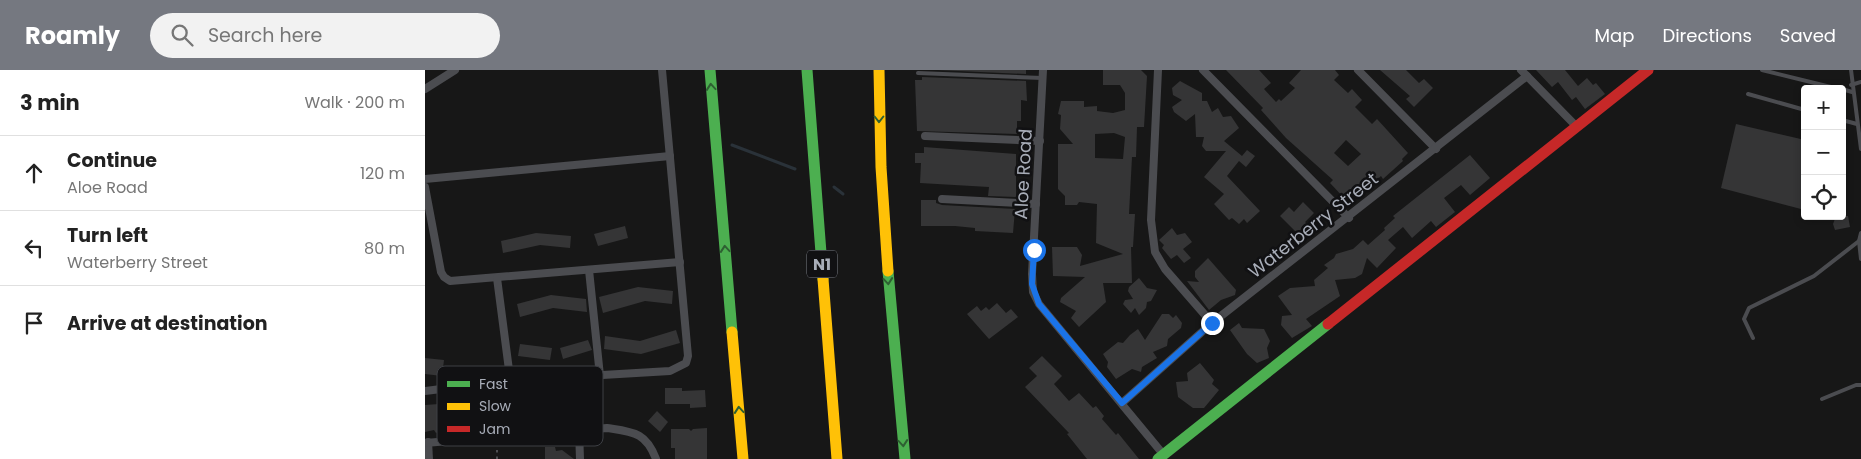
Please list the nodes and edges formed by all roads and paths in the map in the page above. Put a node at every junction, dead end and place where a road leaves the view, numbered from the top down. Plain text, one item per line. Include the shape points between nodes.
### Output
1 (455, 70) edge
2 (662, 70) edge
3 (710, 70) edge
4 (807, 70) edge
5 (879, 70) edge
6 (1159, 70) edge
7 (1203, 70) edge
8 (1358, 70) edge
9 (1648, 70) edge
10 (1762, 70) edge
11 (1851, 70) edge
12 (918, 73) dead end
13 (1524, 73) edge
14 (1042, 74) edge
15 (1861, 82) edge
16 (1824, 85) edge
17 (1851, 85) junction
18 (425, 88) edge
19 (1846, 90) edge
20 (1852, 92) junction
21 (1748, 94) dead end
22 (1801, 109) edge
23 (1846, 121) edge
24 (1857, 124) junction
25 (1576, 126) junction
26 (925, 136) dead end
27 (1040, 141) junction
28 (1436, 148) junction
29 (1861, 149) edge
30 (670, 156) junction
31 (425, 178) edge
32 (425, 186) edge
33 (942, 198) dead end
34 (1036, 204) junction
35 (1349, 218) junction
36 (1861, 233) edge
37 (1859, 241) junction
38 (1861, 259) edge
39 (680, 262) junction
40 (589, 270) junction
41 (497, 278) junction
42 (1212, 323) junction
43 (1753, 338) dead end
44 (508, 366) edge
45 (599, 366) edge
46 (603, 376) edge
47 (1861, 385) edge
48 (1822, 399) dead end
49 (1122, 403) junction
50 (603, 428) edge
51 (427, 442) edge
52 (497, 446) edge
53 (580, 446) edge
54 (1158, 453) edge
55 (429, 459) edge
56 (497, 459) edge
57 (580, 459) edge
58 (656, 459) edge
59 (743, 459) edge
60 (837, 459) edge
61 (905, 459) edge

1 - 18 street
2 - 30 street
59 -> 3 main road
4 - 60 main road, N1
5 -> 61 main road via 885,245
6 - 42 street via 1151,220 1155,252 1165,269
7 - 35 street
8 - 28 street
9 - 25 main road
10 - 16 lane
11 - 17 lane
12 - 14 lane
13 - 25 street
13 - 28 street, Waterberry Street
14 - 27 street, Aloe Road
15 - 17 lane
17 - 20 lane
19 - 20 lane
20 - 24 lane
21 - 22 lane
23 - 24 lane
24 - 29 lane
25 - 54 main road
26 - 27 street
27 - 34 street, Aloe Road
28 - 35 street, Waterberry Street
30 - 31 street
30 - 39 street
32 - 41 street via 444,277 458,281
33 - 34 street
34 - 49 street, Aloe Road via 1033,292 1039,304
35 - 42 street, Waterberry Street
36 - 37 lane
37 - 38 lane
37 - 43 lane via 1814,276 1749,308 1744,319
39 - 40 street
39 - 46 street via 686,363 670,371
40 - 41 street
40 - 45 street
41 - 44 street
42 - 49 street, Waterberry Street
47 - 48 lane
49 - 54 street, Aloe Road
50 - 58 street via 632,432 644,438
51 - 55 street
52 - 56 path
53 - 57 street

